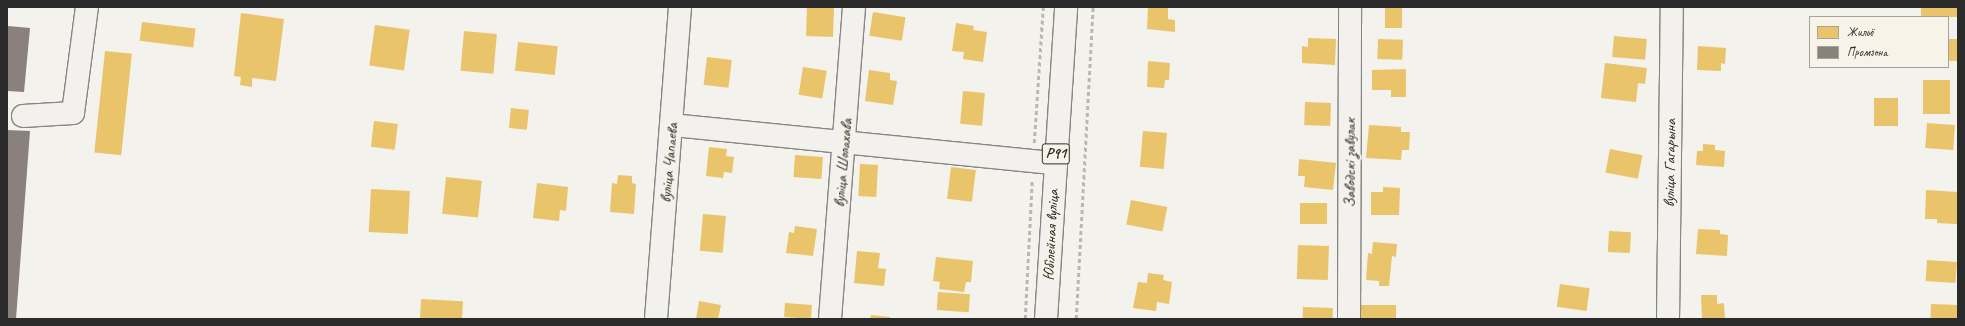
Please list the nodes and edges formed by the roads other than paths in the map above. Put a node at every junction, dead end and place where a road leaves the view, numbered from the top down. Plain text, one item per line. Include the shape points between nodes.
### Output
1 (86, 7) edge
2 (680, 7) edge
3 (854, 7) edge
4 (1066, 7) edge
5 (1350, 7) edge
6 (1672, 7) edge
7 (24, 116) dead end
8 (672, 125) junction
9 (846, 143) junction
10 (1056, 163) junction
11 (656, 319) edge
12 (830, 319) edge
13 (1046, 319) edge
14 (1349, 319) edge
15 (1668, 319) edge

1 - 7 street via 73,113
2 - 8 street, вуліца Чапаева
3 - 9 street, вуліца Шолахава
4 - 10 street, Юбілейная вуліца / Р91
5 - 14 street, Заводскі завулак
6 - 15 street, вуліца Гагарына
8 - 9 street
8 - 11 street, вуліца Чапаева
9 - 10 street
9 - 12 street, вуліца Шолахава
10 - 13 street, Юбілейная вуліца / Р91

